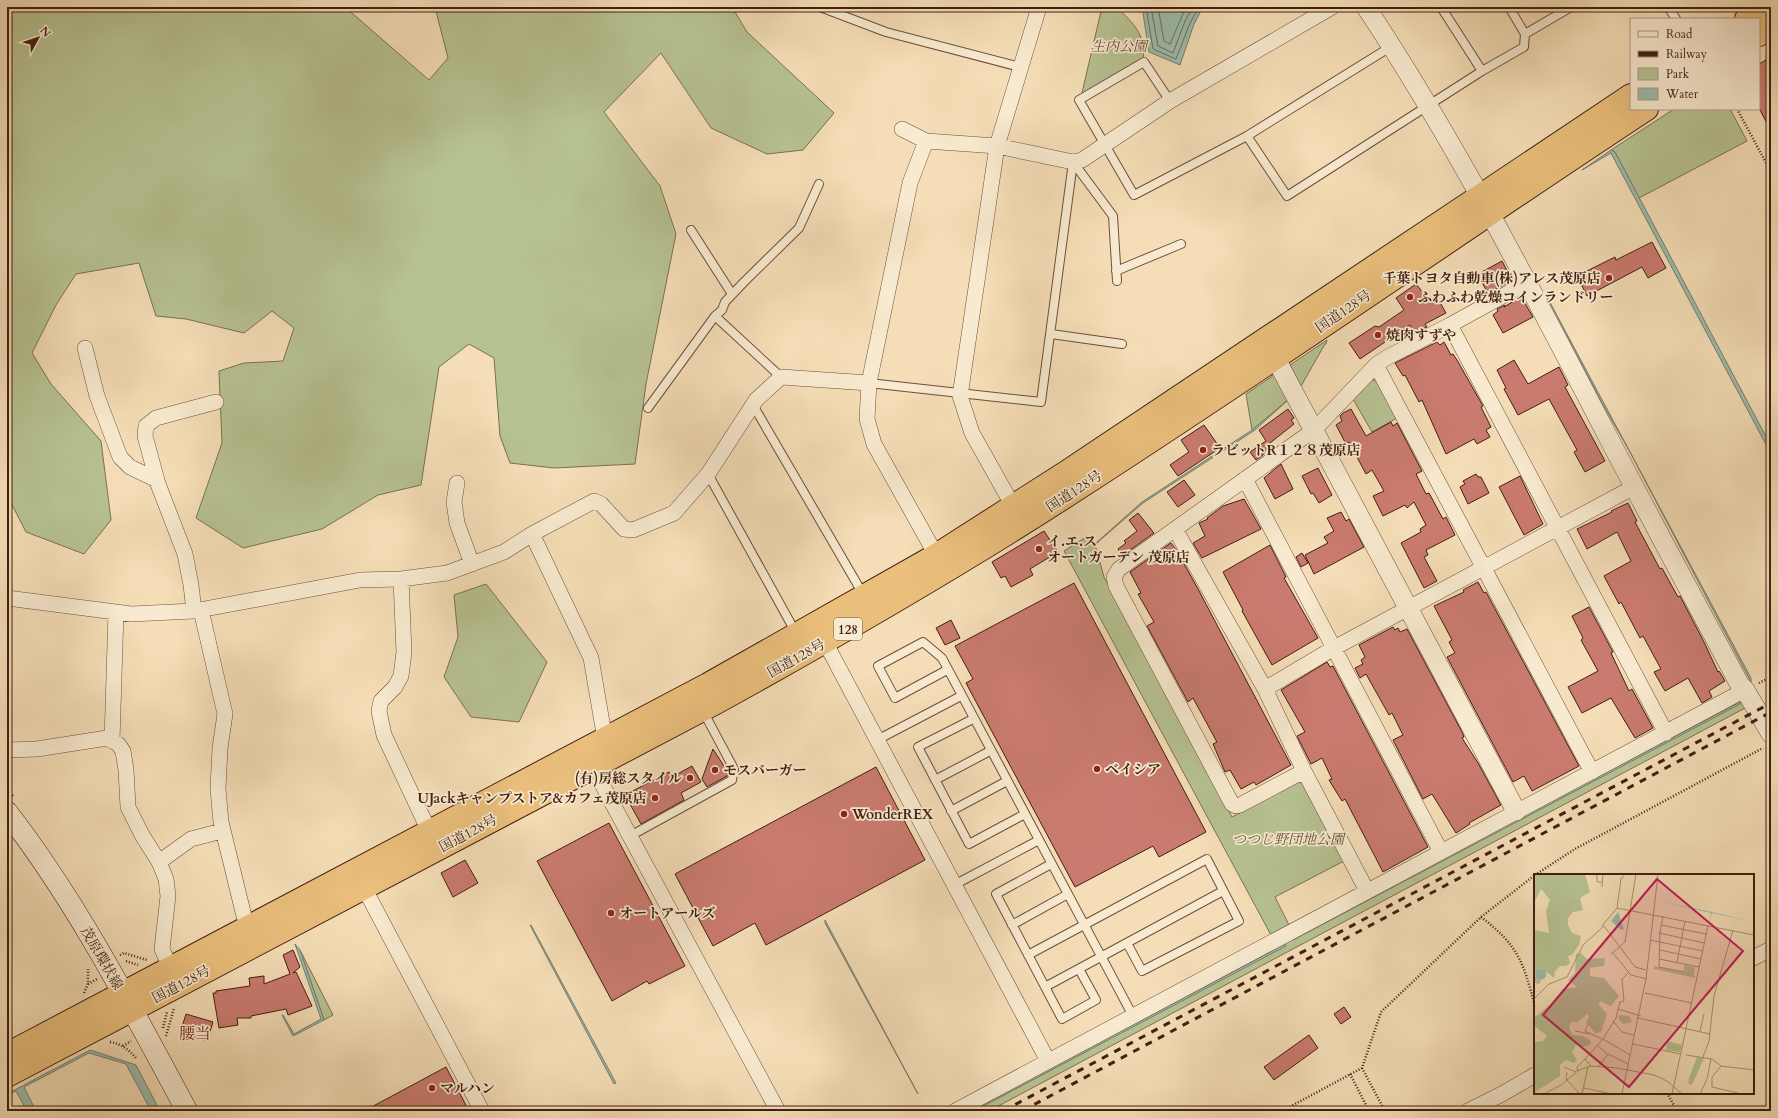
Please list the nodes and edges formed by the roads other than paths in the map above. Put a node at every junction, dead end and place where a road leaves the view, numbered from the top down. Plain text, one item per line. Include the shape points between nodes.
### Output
1 (820, 7) edge
2 (1039, 7) edge
3 (1332, 7) edge
4 (1366, 7) edge
5 (1441, 7) edge
6 (1509, 7) edge
7 (1571, 7) edge
8 (1668, 7) edge
9 (1764, 7) edge
10 (1675, 18) edge
11 (1748, 18) edge
12 (1771, 27) edge
13 (1524, 34) junction
14 (1760, 34) edge
15 (1392, 46) junction
16 (1020, 67) junction
17 (1482, 72) junction
18 (1630, 96) edge
19 (1170, 101) junction
20 (1429, 106) junction
21 (1645, 110) edge
22 (902, 129) dead end
23 (1247, 136) junction
24 (926, 140) junction
25 (1104, 144) junction
26 (997, 146) junction
27 (1074, 162) junction
28 (819, 184) dead end
29 (1486, 203) junction
30 (691, 230) dead end
31 (1181, 244) dead end
32 (1116, 271) junction
33 (1117, 281) dead end
34 (1528, 282) junction
35 (732, 294) junction
36 (715, 316) junction
37 (1450, 325) junction
38 (1051, 334) junction
39 (1265, 338) junction
40 (1122, 344) dead end
41 (85, 348) dead end
42 (1275, 357) junction
43 (1376, 365) junction
44 (781, 377) junction
45 (869, 383) junction
46 (960, 393) junction
47 (216, 402) dead end
48 (753, 405) junction
49 (648, 408) dead end
50 (1314, 430) junction
51 (708, 474) junction
52 (1245, 479) junction
53 (157, 480) junction
54 (458, 482) dead end
55 (1634, 487) junction
56 (1013, 506) junction
57 (1175, 529) junction
58 (1558, 529) junction
59 (532, 534) junction
60 (941, 563) junction
61 (472, 564) junction
62 (1485, 567) junction
63 (401, 579) junction
64 (865, 596) junction
65 (7, 598) edge
66 (1409, 607) junction
67 (197, 611) junction
68 (116, 612) junction
69 (797, 635) junction
70 (825, 642) junction
71 (1334, 648) junction
72 (947, 670) junction
73 (1265, 689) junction
74 (1745, 690) junction
75 (961, 696) junction
76 (702, 710) junction
77 (973, 718) junction
78 (1666, 733) junction
79 (877, 740) junction
80 (112, 741) junction
81 (1768, 741) edge
82 (612, 747) junction
83 (7, 750) edge
84 (990, 751) junction
85 (589, 759) junction
86 (1304, 771) junction
87 (1592, 772) junction
88 (936, 780) junction
89 (1007, 781) junction
90 (951, 811) junction
91 (1516, 811) junction
92 (7, 812) edge
93 (1025, 814) junction
94 (222, 831) junction
95 (429, 831) junction
96 (630, 836) junction
97 (1039, 840) junction
98 (1441, 852) junction
99 (159, 862) junction
100 (1052, 864) junction
101 (360, 879) junction
102 (954, 885) junction
103 (1223, 891) junction
104 (1367, 891) junction
105 (1068, 894) junction
106 (1012, 925) junction
107 (1084, 925) junction
108 (248, 926) junction
109 (1127, 943) junction
110 (1771, 949) edge
111 (1028, 955) junction
112 (1101, 957) junction
113 (1754, 958) edge
114 (170, 967) junction
115 (1079, 969) junction
116 (1045, 987) junction
117 (127, 1001) junction
118 (1133, 1016) junction
119 (7, 1054) edge
120 (1048, 1061) junction
121 (7, 1076) edge
122 (1534, 1076) edge
123 (187, 1111) edge
124 (482, 1111) edge
125 (778, 1111) edge
126 (955, 1111) edge
127 (1468, 1111) edge

1 - 16 lane via 886,32
2 - 16 street
3 - 19 street
4 - 15 street
5 - 17 lane
6 - 13 lane
7 - 13 lane
8 - 10 lane
9 - 11 highway
12 - 14 highway
13 - 17 lane via 1524,47
15 - 20 street
15 - 23 lane
16 - 26 street
17 - 20 lane
18 - 29 highway, 国道128号 / 128
19 - 25 street
19 - 25 lane via 1144,62 1079,100
20 - 23 lane via 1287,196
20 - 29 street
21 - 29 highway, 国道128号 / 128
22 - 24 street
23 - 25 lane via 1134,195
24 - 26 street
24 - 45 street via 910,183
25 - 27 street via 1082,160
26 - 27 street
26 - 46 street
27 - 32 lane via 1113,216
27 - 38 lane
28 - 35 lane via 799,228
29 - 34 street
29 - 39 highway, 国道128号 / 128
29 - 42 highway, 国道128号 / 128
30 - 35 lane
31 - 32 lane
32 - 33 lane
34 - 37 street
34 - 55 street
35 - 36 lane
36 - 44 lane
36 - 49 lane
37 - 43 street
37 - 58 street
38 - 40 lane
38 - 46 lane via 1041,402
39 - 42 street
39 - 56 highway, 国道128号 / 128
41 - 53 street via 96,396 120,457 130,467
42 - 50 street
42 - 60 highway, 国道128号 / 128 via 1079,488
43 - 50 street
43 - 62 street
44 - 45 street
44 - 48 street
45 - 46 lane
45 - 60 street via 867,419 874,444
46 - 56 street via 972,433
47 - 53 street via 156,418 146,426 145,436
48 - 51 street
48 - 64 lane
50 - 52 street
50 - 66 street
51 - 59 street via 674,513 633,530 624,529 601,504 594,501
51 - 69 lane
52 - 57 street
52 - 71 street
53 - 67 street via 184,554
54 - 61 street via 454,502 457,523
55 - 58 street
55 - 74 street
56 - 60 highway, 国道128号 / 128
57 - 73 street
57 - 86 street via 1119,569 1114,582 1119,593 1232,804 1240,806
58 - 62 street
58 - 78 street
59 - 61 street via 504,552
59 - 82 street via 591,658 603,728
60 - 64 highway, 国道128号 / 128
60 - 70 highway, 国道128号 / 128
61 - 63 street via 447,573
62 - 66 street
62 - 87 street
63 - 67 street via 360,580
63 - 95 street via 404,652 401,676 395,687 381,701 379,711 384,735
64 - 69 highway, 国道128号 / 128
65 - 68 street
66 - 71 street
66 - 91 street
67 - 68 street via 131,614
67 - 94 street via 225,714 218,789
68 - 80 street
69 - 82 highway, 国道128号 / 128
70 - 76 highway, 国道128号 / 128
70 - 79 street
71 - 73 street
71 - 98 street
72 - 72 lane via 942,658 923,642 878,666 895,698
72 - 75 lane
73 - 86 street
74 - 78 street
74 - 81 street
75 - 77 lane
75 - 79 lane
76 - 82 highway, 国道128号 / 128
76 - 96 lane via 734,769 732,780
77 - 84 lane
77 - 88 lane via 918,747
78 - 87 street
79 - 102 street
80 - 83 street via 107,738 37,749
80 - 99 street via 122,751 128,807
82 - 85 highway, 国道128号 / 128
84 - 88 lane
84 - 89 lane
85 - 95 highway, 国道128号 / 128
85 - 96 street
85 - 101 highway, 国道128号 / 128
86 - 104 street
87 - 91 street
88 - 90 lane
89 - 90 lane
89 - 93 lane
90 - 93 lane via 968,844
91 - 98 street
92 - 117 main road, 茂原環状線 via 55,878
93 - 97 lane
94 - 99 street via 191,839
94 - 108 street
95 - 101 highway, 国道128号 / 128
96 - 125 street
97 - 100 lane
97 - 102 lane
98 - 104 street
99 - 114 street via 166,879 168,896 162,949
100 - 105 lane
100 - 106 lane via 996,894
101 - 108 highway, 国道128号 / 128
101 - 117 highway, 国道128号 / 128
101 - 124 street
102 - 120 street
103 - 107 lane via 1207,859
103 - 109 lane
103 - 109 lane via 1239,920 1142,972
104 - 118 street
105 - 106 lane
105 - 107 lane
106 - 111 lane
107 - 111 lane
107 - 112 lane
108 - 114 highway, 国道128号 / 128
109 - 112 lane
110 - 113 street
111 - 116 lane
112 - 115 lane
112 - 118 lane
114 - 117 highway, 国道128号 / 128
115 - 116 lane
115 - 116 lane via 1096,1000 1062,1019
117 - 119 highway, 国道128号 / 128
117 - 121 highway, 国道128号 / 128
117 - 123 main road, 茂原環状線
118 - 120 street
120 - 126 street
122 - 127 street

